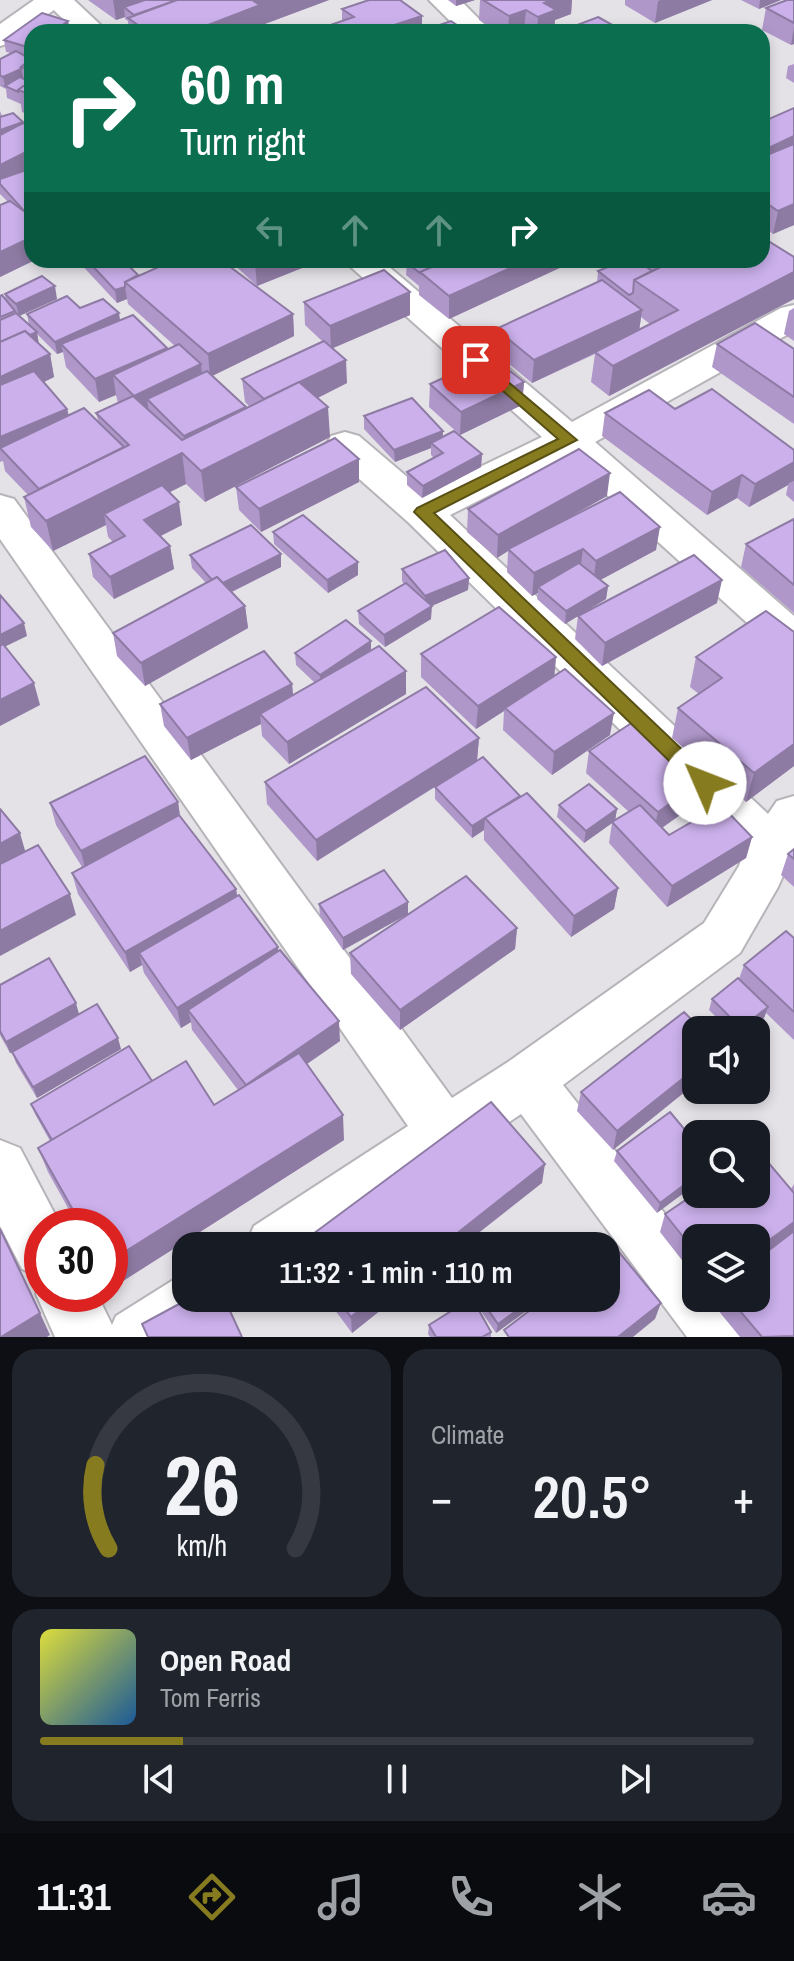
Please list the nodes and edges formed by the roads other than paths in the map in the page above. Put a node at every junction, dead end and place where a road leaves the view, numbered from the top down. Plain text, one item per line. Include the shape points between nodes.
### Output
1 (55, 0) edge
2 (443, 0) edge
3 (84, 24) edge
4 (469, 24) edge
5 (0, 37) edge
6 (369, 268) edge
7 (794, 316) edge
8 (569, 440) junction
9 (345, 445) edge
10 (0, 509) edge
11 (422, 512) junction
12 (794, 641) edge
13 (782, 830) edge
14 (527, 1080) junction
15 (445, 1133) junction
16 (0, 1167) edge
17 (24, 1214) edge
18 (295, 1232) edge
19 (74, 1312) edge
20 (174, 1312) edge
21 (87, 1337) edge
22 (137, 1337) edge
23 (724, 1337) edge

1 - 3 street
1 - 5 street
2 - 4 street
6 - 8 street
7 - 8 street
8 - 11 street
8 - 12 street
9 - 11 street
10 - 15 street
11 - 13 street
13 - 14 street via 722,938
14 - 15 street
14 - 23 street
15 - 18 street
16 - 17 street
19 - 21 street
20 - 22 street

